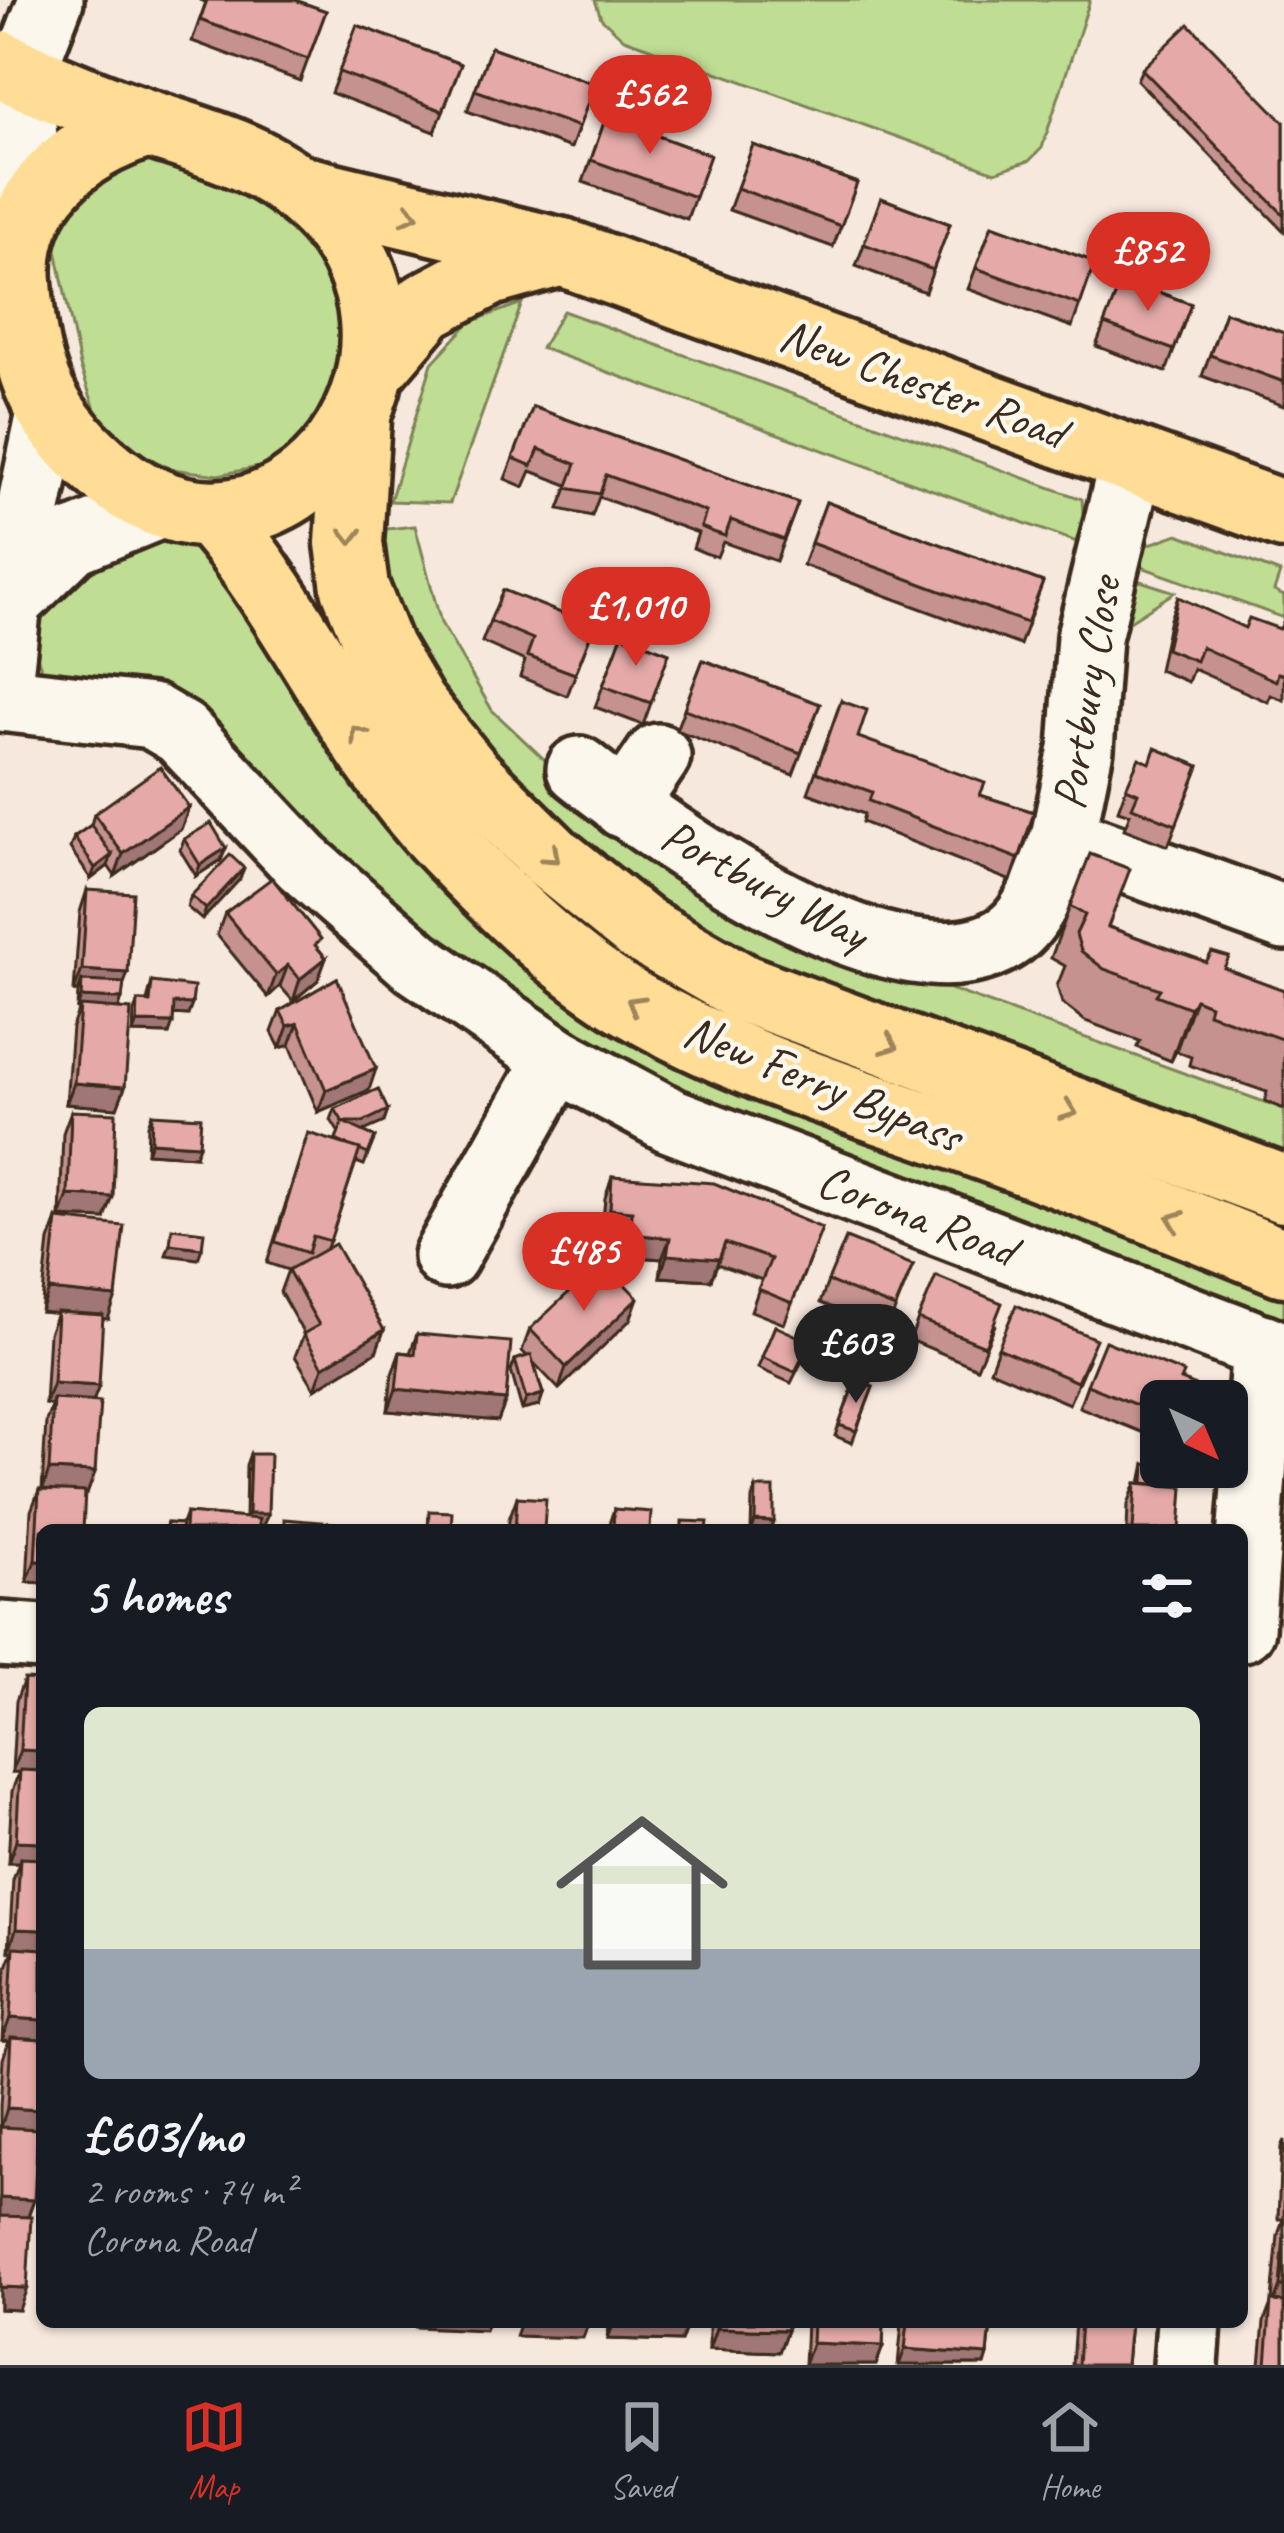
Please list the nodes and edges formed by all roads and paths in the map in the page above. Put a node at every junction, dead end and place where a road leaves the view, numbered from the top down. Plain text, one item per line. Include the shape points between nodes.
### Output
1 (51, 0) edge
2 (11, 69) edge
3 (148, 124) junction
4 (296, 188) junction
5 (15, 230) edge
6 (562, 252) junction
7 (365, 394) junction
8 (49, 413) junction
9 (1132, 459) junction
10 (187, 512) junction
11 (1284, 515) edge
12 (9, 603) junction
13 (0, 685) edge
14 (0, 699) edge
15 (620, 777) dead end
16 (1064, 838) junction
17 (1284, 918) edge
18 (557, 1059) junction
19 (1284, 1190) edge
20 (446, 1256) dead end
21 (1284, 1263) edge
22 (1274, 1351) edge
23 (1248, 1577) edge
24 (0, 1634) edge
25 (36, 1637) edge
26 (1189, 2328) edge
27 (1186, 2365) edge

1 - 2 street
2 - 3 main road
2 - 5 street
3 - 4 main road via 219,145
3 - 5 main road via 82,153
4 -> 6 main road, New Chester Road
4 - 7 main road via 337,224 366,278 374,316
5 - 8 main road via 24,353
6 - 7 main road via 490,272 426,306
6 - 9 main road, New Chester Road
7 - 10 main road via 323,461 288,493
7 -> 19 main road, New Ferry Bypass via 349,543 380,650 412,706 470,777 552,858 639,928 743,988
8 - 10 main road via 119,483
8 - 12 street
9 - 11 main road, New Chester Road
9 - 16 street, Portbury Close via 1089,637
10 - 12 street via 72,542
21 -> 10 main road, New Ferry Bypass via 787,1080 630,1004 538,934 442,842 353,730 256,566
12 - 13 street
14 - 18 street, Corona Road via 152,716 182,733 302,862 416,962
15 - 16 street, Portbury Way via 771,896 912,955 951,955 1013,934
16 - 17 street, Portbury Close
18 - 20 street
18 - 22 street, Corona Road via 670,1120
22 - 23 street
24 - 25 street
26 - 27 street

